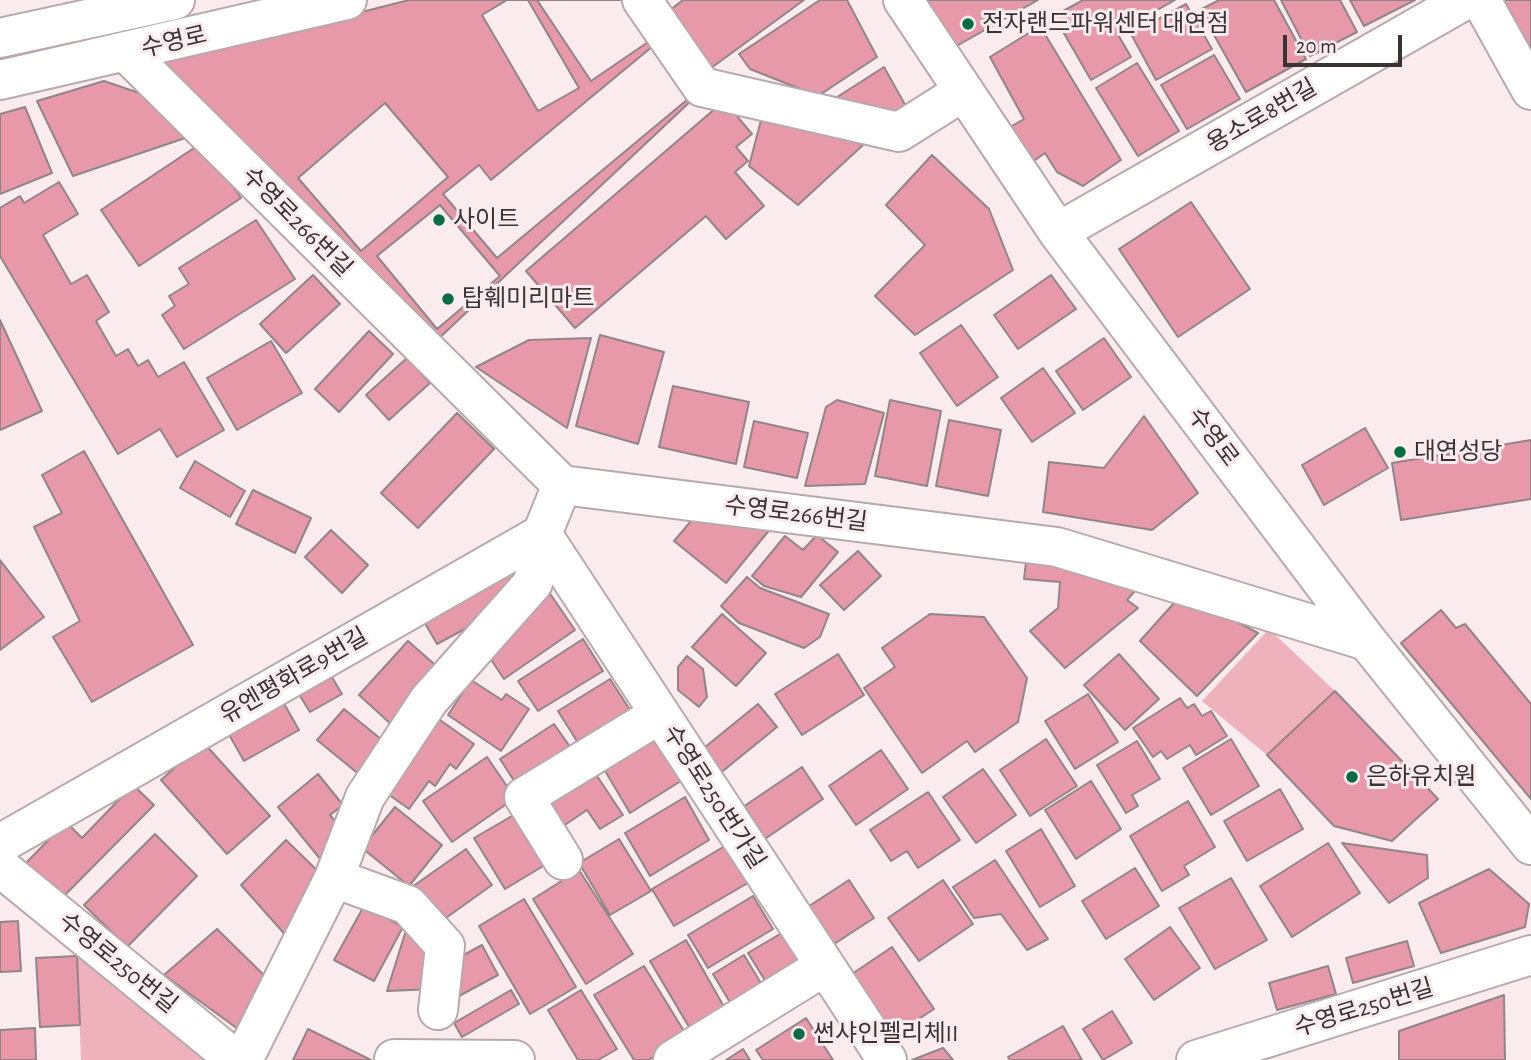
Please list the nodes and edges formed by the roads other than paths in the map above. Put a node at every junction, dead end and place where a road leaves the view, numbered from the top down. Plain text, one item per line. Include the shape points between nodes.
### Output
1 (175, 0) edge
2 (347, 0) edge
3 (642, 0) edge
4 (903, 0) edge
5 (1465, 0) edge
6 (1481, 0) edge
7 (0, 38) edge
8 (127, 53) junction
9 (0, 80) edge
10 (1531, 90) edge
11 (964, 91) junction
12 (1058, 232) junction
13 (562, 485) junction
14 (542, 534) junction
15 (1367, 641) junction
16 (660, 714) junction
17 (0, 844) edge
18 (1531, 844) edge
19 (563, 860) dead end
20 (0, 867) edge
21 (334, 878) junction
22 (1531, 956) edge
23 (825, 966) junction
24 (438, 1010) dead end
25 (394, 1059) edge
26 (236, 1060) edge
27 (243, 1060) edge
28 (515, 1060) edge
29 (673, 1060) edge
30 (887, 1060) edge
31 (1196, 1060) edge

1 - 7 street, 수영로
2 - 8 street, 수영로
3 - 11 street via 702,87 899,132
4 - 11 street, 수영로
5 - 12 street, 용소로8번길
6 - 10 street
8 - 9 street, 수영로
8 - 13 street, 수영로266번길
11 - 12 street, 수영로
12 - 15 street, 수영로
13 - 14 street
13 - 15 street, 수영로266번길 via 1057,547
14 - 16 street, 수영로250번가길
14 - 17 street, 유엔평화로9번길
14 - 21 street via 533,583 429,700 365,797
15 - 18 street
16 - 19 street via 524,797
16 - 23 street, 수영로250번가길
20 - 26 street, 수영로250번길
21 - 24 street via 408,905 445,946
21 - 27 street
22 - 31 street, 수영로250번길
23 - 29 street
23 - 30 street, 수영로250번가길
25 - 28 street

